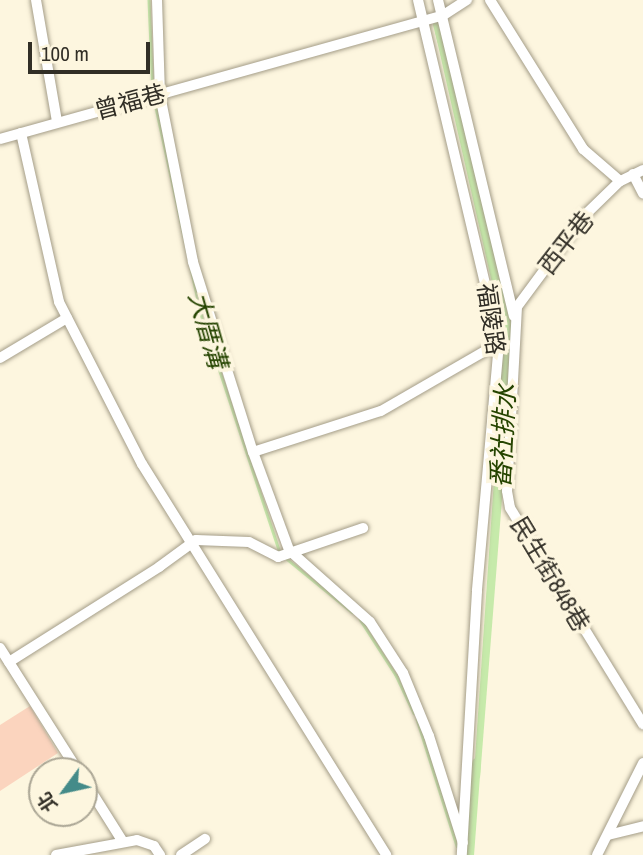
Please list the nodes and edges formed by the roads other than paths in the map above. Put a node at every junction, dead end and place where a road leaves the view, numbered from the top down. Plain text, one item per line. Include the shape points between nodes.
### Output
1 (36, 0) edge
2 (157, 0) edge
3 (418, 0) edge
4 (438, 0) edge
5 (467, 0) edge
6 (490, 0) edge
7 (442, 16) junction
8 (423, 21) junction
9 (160, 94) junction
10 (57, 121) junction
11 (21, 133) junction
12 (0, 139) edge
13 (638, 172) edge
14 (620, 181) junction
15 (643, 194) edge
16 (67, 318) junction
17 (515, 323) junction
18 (497, 328) junction
19 (499, 344) junction
20 (0, 358) edge
21 (253, 452) junction
22 (363, 528) dead end
23 (192, 544) junction
24 (289, 551) junction
25 (0, 648) edge
26 (9, 662) junction
27 (643, 723) edge
28 (69, 757) edge
29 (643, 763) edge
30 (98, 806) edge
31 (643, 826) edge
32 (608, 835) junction
33 (205, 839) dead end
34 (118, 843) junction
35 (463, 843) junction
36 (56, 855) edge
37 (119, 855) edge
38 (160, 855) edge
39 (181, 855) edge
40 (386, 855) edge
41 (462, 855) edge
42 (597, 855) edge

1 - 10 street
2 - 9 street
3 - 8 street, 福陵路
4 - 7 street
5 - 7 street
6 - 14 street via 583,149
7 - 8 street
7 - 17 street
8 - 9 street, 曾福巷
8 - 18 street, 福陵路
9 - 10 street, 曾福巷
9 - 21 street via 193,262
10 - 11 street, 曾福巷
11 - 12 street, 曾福巷
11 - 16 street via 59,302
13 - 14 street, 西平巷
13 - 15 street, 西平巷
14 - 17 street, 西平巷 via 575,227 517,307
16 - 20 street
16 - 23 street via 142,464
17 - 18 street
17 - 27 street, 民生街848巷 via 516,371 506,491 510,508
18 - 19 street, 福陵路
19 - 21 street via 381,411
19 - 35 street, 福陵路 via 477,591
21 - 24 street
22 - 24 street
23 - 24 street via 197,540 249,541 278,556
23 - 26 street
23 - 40 street
24 - 35 street via 370,622 403,673 429,736
25 - 26 street
26 - 28 street
29 - 32 street
30 - 34 street
31 - 32 street
32 - 42 street
33 - 39 street
34 - 36 street
34 - 37 street
34 - 38 street via 137,840 154,846
35 - 41 street, 福陵路

